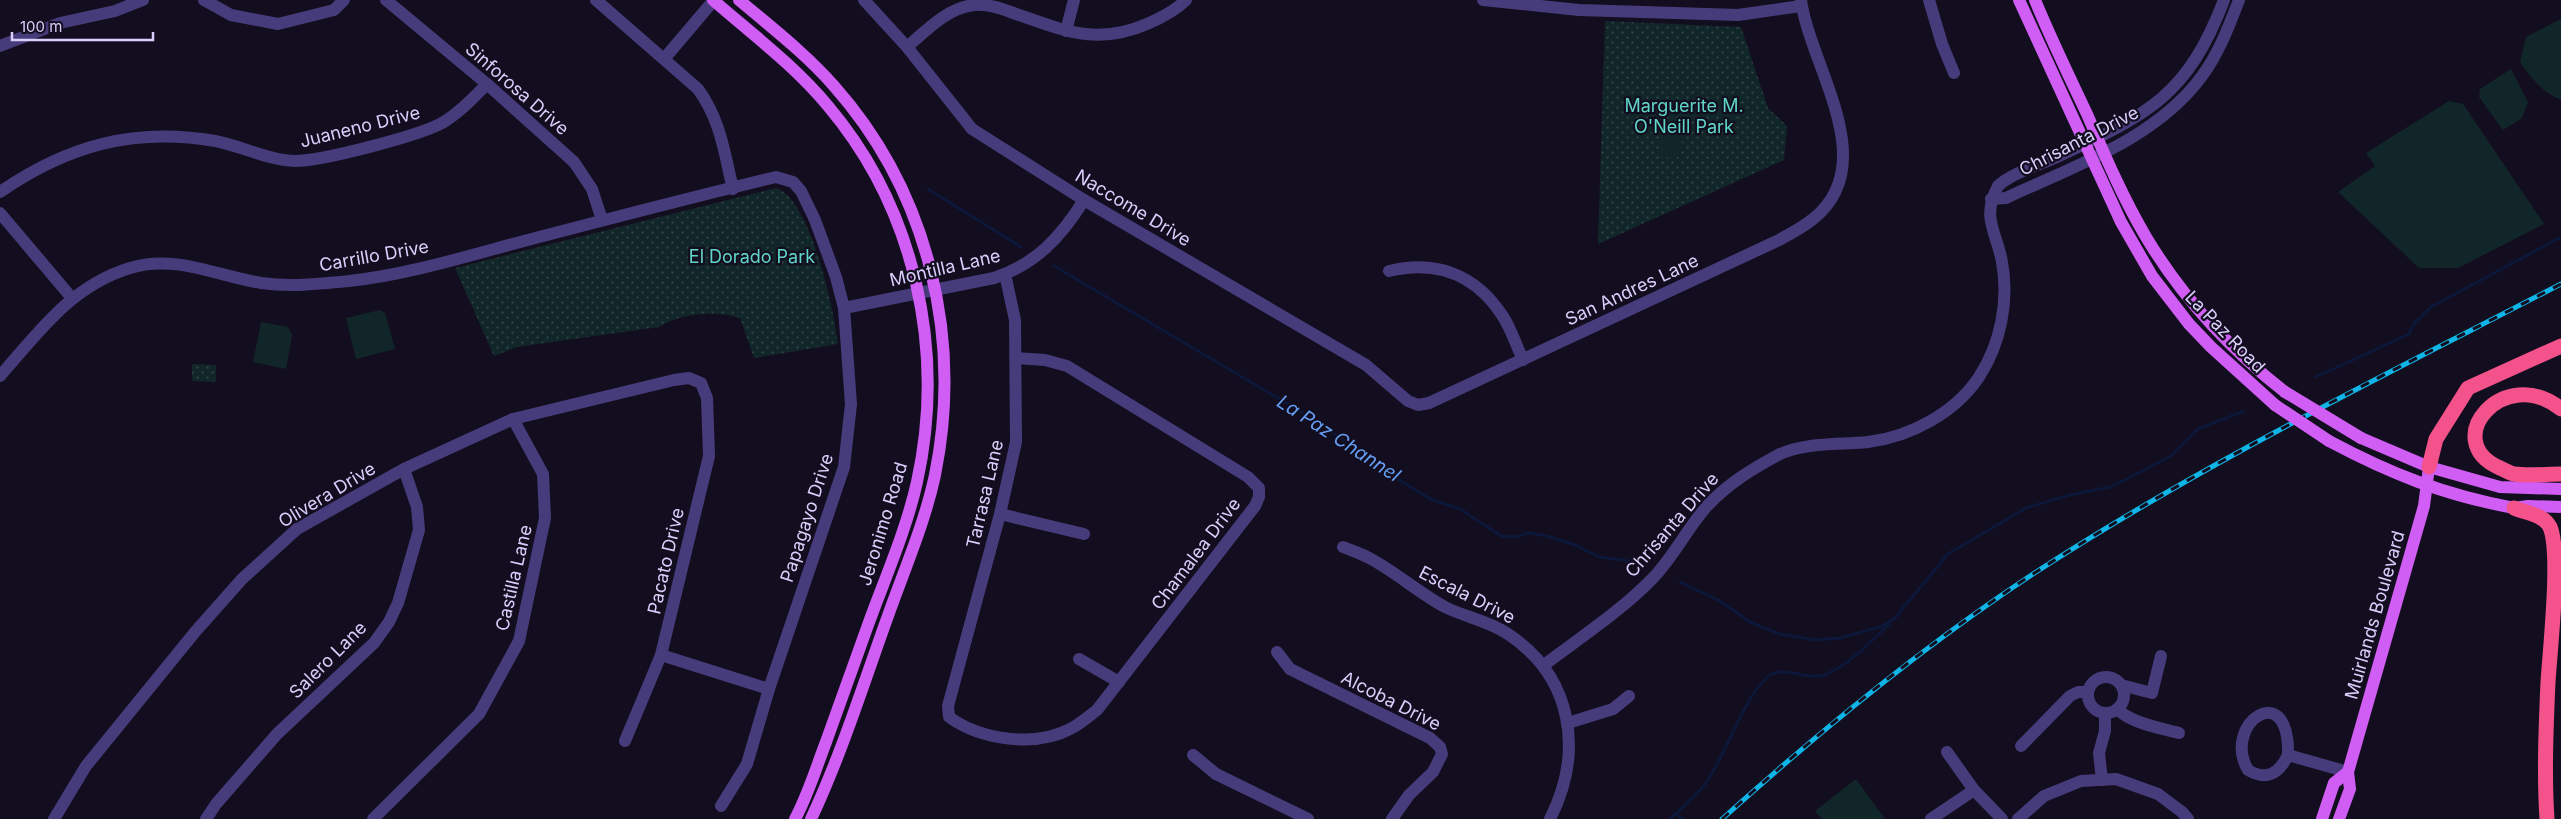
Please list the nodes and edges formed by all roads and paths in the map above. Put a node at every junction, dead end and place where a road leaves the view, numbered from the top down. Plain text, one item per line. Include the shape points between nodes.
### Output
1 (143, 0) edge
2 (204, 0) edge
3 (344, 0) edge
4 (386, 0) edge
5 (596, 0) edge
6 (714, 0) edge
7 (739, 0) edge
8 (864, 0) edge
9 (1074, 0) edge
10 (1186, 0) edge
11 (1483, 0) edge
12 (1929, 0) edge
13 (2019, 0) edge
14 (2035, 0) edge
15 (2224, 0) edge
16 (2239, 0) edge
17 (1801, 3) edge
18 (1066, 32) junction
19 (0, 46) edge
20 (907, 47) junction
21 (664, 59) junction
22 (1954, 73) dead end
23 (488, 84) junction
24 (2098, 138) junction
25 (2084, 144) junction
26 (2104, 152) junction
27 (2090, 158) junction
28 (788, 180) joint
29 (733, 189) junction
30 (0, 192) edge
31 (1991, 199) junction
32 (1084, 200) junction
33 (0, 213) edge
34 (602, 220) junction
35 (1389, 271) dead end
36 (1004, 274) junction
37 (936, 289) junction
38 (919, 293) junction
39 (72, 297) junction
40 (844, 308) junction
41 (2561, 346) edge
42 (1015, 358) junction
43 (1523, 360) junction
44 (0, 376) edge
45 (700, 383) joint
46 (1418, 405) joint
47 (2560, 408) edge
48 (513, 419) junction
49 (2429, 467) junction
50 (404, 469) junction
51 (2561, 474) edge
52 (2428, 487) junction
53 (2561, 489) edge
54 (2561, 507) edge
55 (2514, 508) junction
56 (1000, 514) junction
57 (1084, 534) dead end
58 (1343, 547) dead end
59 (1277, 652) dead end
60 (661, 655) junction
61 (2161, 656) dead end
62 (1079, 659) dead end
63 (1544, 665) junction
64 (1119, 682) junction
65 (2121, 685) junction
66 (769, 689) junction
67 (2088, 692) junction
68 (1629, 696) dead end
69 (2118, 708) junction
70 (2105, 714) junction
71 (948, 717) joint
72 (1568, 724) junction
73 (2179, 733) dead end
74 (625, 741) dead end
75 (2021, 746) dead end
76 (1947, 752) dead end
77 (1193, 755) dead end
78 (2288, 755) junction
79 (2348, 772) junction
80 (2102, 780) junction
81 (1974, 790) junction
82 (721, 806) dead end
83 (2185, 815) edge
84 (54, 819) edge
85 (206, 819) edge
86 (373, 819) edge
87 (795, 819) edge
88 (811, 819) edge
89 (1308, 819) edge
90 (1392, 819) edge
91 (1550, 819) edge
92 (1931, 819) edge
93 (2002, 819) edge
94 (2018, 819) edge
95 (2322, 819) edge
96 (2339, 819) edge
97 (2547, 819) edge

1 - 19 street via 60,23
2 - 3 street via 231,15 278,24 334,10
4 - 23 street, Sinforosa Drive
5 - 21 street
6 - 21 street
6 - 38 main road, Jeronimo Road via 807,83 848,131 891,206 907,246
7 - 37 main road, Jeronimo Road via 819,70 869,132 911,209
8 - 20 street, Naccome Drive
9 - 18 street
10 - 18 street via 1158,19 1120,34 1093,36
11 - 17 street via 1579,10 1738,14
12 - 22 street
13 - 25 main road, La Paz Road
14 - 24 main road, La Paz Road
15 - 24 street, Chrisanta Drive via 2200,53 2173,89 2140,116
16 - 26 street, Chrisanta Drive via 2218,50 2193,87 2147,127
17 - 43 street, San Andres Lane via 1841,129 1844,164 1828,204 1802,228
18 - 20 street via 998,8 974,5 944,16
20 - 32 street, Naccome Drive via 972,129
21 - 29 street via 698,89 715,115
23 - 30 street, Juaneno Drive via 462,109 440,124 312,159 280,159 215,141 124,138 61,157 30,171
23 - 34 street, Sinforosa Drive via 574,162 592,189
24 - 25 street, Chrisanta Drive
24 - 26 main road, La Paz Road
25 - 27 main road, La Paz Road
25 - 31 street, Chrisanta Drive via 2000,184
26 - 27 street, Chrisanta Drive
26 - 49 main road, La Paz Road, bridge via 2147,238 2197,308 2233,347 2285,392 2361,438
27 - 31 street, Chrisanta Drive via 2006,198
27 - 52 main road, La Paz Road, bridge via 2120,222 2152,276 2211,347 2275,405 2329,441 2382,469
28 - 29 street, Carrillo Drive via 776,177
28 - 40 street, Papagayo Drive via 800,191 815,220
29 - 34 street, Carrillo Drive
31 - 63 street, Chrisanta Drive via 1990,223 2002,260 2006,288 2003,320 1978,378 1955,404 1928,423 1902,434 1869,442 1818,445 1781,454 1740,476 1708,506 1655,576 1625,604
32 - 36 street, Montilla Lane via 1052,244 1028,264
32 - 46 street, Naccome Drive via 1366,365 1408,402
33 - 39 street
34 - 39 street, Carrillo Drive via 364,279 299,286 263,283 175,263 132,267 104,278
35 - 43 street via 1411,266 1431,267 1471,282 1488,296 1503,316
36 - 37 street, Montilla Lane
36 - 42 street, Tarrasa Lane via 1013,305
37 - 38 street, Montilla Lane
37 - 88 main road, Jeronimo Road via 943,338 945,395 935,476 863,686 826,788
38 - 40 street, Montilla Lane
38 - 87 main road, Jeronimo Road via 927,358 928,406 917,483 812,781
39 - 44 street, Carrillo Drive
40 - 66 street, Papagayo Drive via 851,404 844,467
41 - 49 highway via 2468,388 2436,439
42 - 56 street, Tarrasa Lane via 1016,442
42 - 64 street, Chamalea Drive via 1068,366 1248,477 1259,488 1255,506
43 - 46 street, San Andres Lane via 1429,404
45 - 48 street, Olivera Drive via 688,378 674,380
45 - 60 street, Pacato Drive via 707,398 708,456
47 - 51 highway via 2530,395 2504,397 2486,410 2475,433 2481,455 2490,464 2514,474
48 - 50 street, Olivera Drive
48 - 86 street, Castilla Lane via 543,474 545,518 519,641 479,714
49 - 52 main road, Muirlands Boulevard
49 - 53 main road, La Paz Road via 2500,487
50 - 84 street, Olivera Drive via 297,529 242,579 86,766
50 - 85 street, Salero Lane via 417,507 419,530 398,603 389,622 374,643 277,734
52 - 55 main road, La Paz Road
52 - 79 main road, Muirlands Boulevard
54 - 55 main road, La Paz Road
55 - 97 highway via 2542,518 2554,540 2556,572 2548,683
56 - 57 street
56 - 71 street, Tarrasa Lane via 948,706
58 - 63 street, Escala Drive via 1372,559 1446,607 1508,633
59 - 90 street, Alcoba Drive via 1290,669 1430,738 1440,746 1442,754 1433,772 1409,795
60 - 66 street
60 - 74 street, Pacato Drive
61 - 65 street via 2152,693
62 - 64 street
63 - 72 street via 1559,692
64 - 71 street, Chamalea Drive via 1098,710 1071,729 1046,736 1023,740 997,737 958,724
65 - 67 street via 2105,677 2094,681
65 - 69 street via 2123,700
66 - 82 street, Papagayo Drive via 747,764
67 - 70 street via 2092,707
67 - 75 street via 2074,693
68 - 72 street via 1613,709
69 - 70 street
69 - 73 street via 2130,719
70 - 80 street via 2105,731 2099,753
72 - 91 street via 1570,755 1565,786
76 - 81 street
77 - 89 street via 1216,774
78 - 78 street via 2286,725 2278,716 2269,712 2253,717 2244,737 2242,753 2248,770 2263,776 2271,775 2283,765
78 - 79 street
79 - 95 main road, Muirlands Boulevard via 2334,783
79 - 96 main road, Muirlands Boulevard via 2350,789
80 - 83 street via 2116,779 2158,794
80 - 94 street via 2081,781 2044,796
81 - 92 street
81 - 93 street

